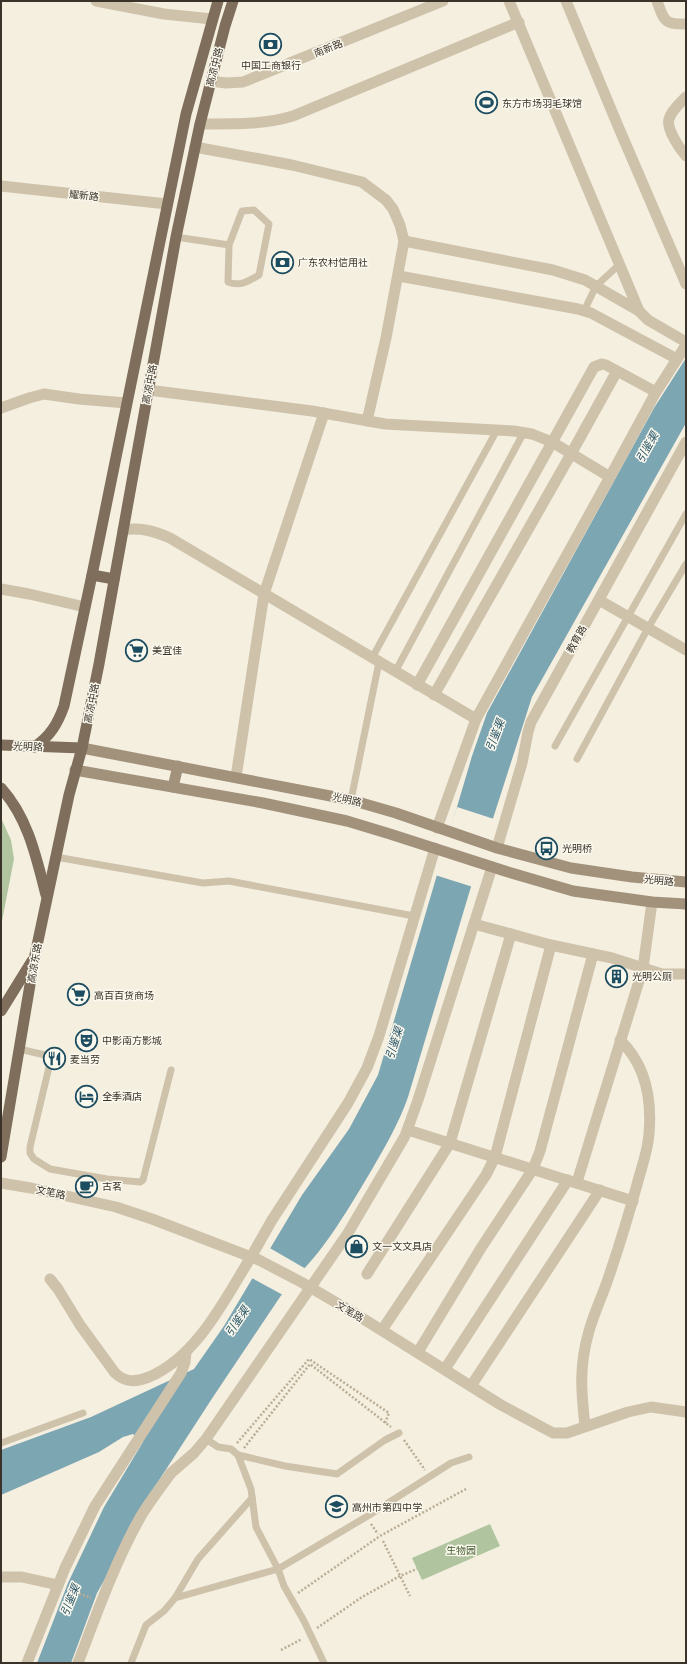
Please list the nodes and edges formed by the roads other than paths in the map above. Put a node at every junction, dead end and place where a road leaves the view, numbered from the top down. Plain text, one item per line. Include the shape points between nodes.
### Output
1 (97, 1) edge
2 (218, 1) edge
3 (233, 1) edge
4 (443, 1) edge
5 (509, 1) edge
6 (566, 1) edge
7 (657, 1) edge
8 (141, 5) edge
9 (212, 20) junction
10 (518, 22) junction
11 (686, 24) edge
12 (211, 81) junction
13 (686, 97) edge
14 (200, 124) junction
15 (195, 147) junction
16 (686, 156) edge
17 (1, 186) edge
18 (167, 204) junction
19 (176, 237) junction
20 (404, 241) junction
21 (229, 245) junction
22 (620, 264) junction
23 (399, 276) junction
24 (686, 284) edge
25 (596, 286) junction
26 (584, 311) junction
27 (639, 311) junction
28 (686, 342) edge
29 (686, 345) edge
30 (677, 359) junction
31 (617, 371) junction
32 (148, 390) junction
33 (656, 392) junction
34 (126, 403) junction
35 (1, 408) edge
36 (324, 413) junction
37 (367, 421) junction
38 (497, 430) junction
39 (524, 432) junction
40 (552, 442) junction
41 (686, 442) edge
42 (572, 454) junction
43 (610, 477) junction
44 (686, 514) edge
45 (123, 530) junction
46 (686, 564) edge
47 (92, 575) junction
48 (114, 579) junction
49 (1, 589) edge
50 (264, 594) junction
51 (598, 600) junction
52 (85, 608) junction
53 (628, 617) junction
54 (648, 628) junction
55 (686, 650) edge
56 (375, 660) junction
57 (395, 672) junction
58 (417, 685) junction
59 (434, 695) junction
60 (476, 719) junction
61 (1, 745) edge
62 (555, 746) dead end
63 (34, 747) junction
64 (82, 748) junction
65 (577, 759) dead end
66 (178, 766) junction
67 (75, 770) junction
68 (236, 777) junction
69 (173, 787) junction
70 (1, 788) edge
71 (351, 800) junction
72 (437, 828) junction
73 (494, 847) junction
74 (439, 849) junction
75 (56, 857) junction
76 (488, 866) junction
77 (686, 882) edge
78 (47, 897) junction
79 (652, 902) junction
80 (686, 904) edge
81 (414, 916) junction
82 (474, 924) junction
83 (511, 934) junction
84 (551, 945) junction
85 (593, 954) junction
86 (35, 955) junction
87 (643, 968) junction
88 (686, 974) edge
89 (1, 1011) edge
90 (620, 1040) junction
91 (19, 1049) junction
92 (171, 1070) dead end
93 (408, 1130) junction
94 (450, 1143) junction
95 (1, 1157) edge
96 (495, 1157) junction
97 (533, 1169) junction
98 (572, 1181) junction
99 (1, 1183) edge
100 (600, 1190) junction
101 (633, 1200) junction
102 (255, 1259) junction
103 (367, 1274) dead end
104 (50, 1279) dead end
105 (306, 1285) junction
106 (382, 1330) junction
107 (186, 1352) junction
108 (418, 1352) junction
109 (445, 1369) junction
110 (472, 1386) junction
111 (686, 1412) edge
112 (83, 1413) dead end
113 (585, 1426) junction
114 (399, 1433) road end
115 (206, 1439) junction
116 (1, 1443) edge
117 (238, 1455) junction
118 (469, 1457) dead end
119 (252, 1498) junction
120 (278, 1569) junction
121 (1, 1577) edge
122 (61, 1586) junction
123 (176, 1598) junction
124 (27, 1663) edge
125 (78, 1663) edge
126 (131, 1663) edge
127 (324, 1663) edge

1 - 8 street
2 - 9 main road, 高凉中路
3 - 12 main road, 高凉中路
4 - 12 street, 南新路 via 243,82
5 - 10 street
6 - 24 street
7 - 11 street via 667,22 675,25
8 - 9 street via 164,14
9 - 18 main road, 高凉中路 via 186,114
10 - 14 street via 293,116 276,121 245,124
10 - 22 street
12 - 14 main road, 高凉中路
13 - 16 street via 668,122
14 - 15 main road, 高凉中路
15 - 19 main road, 高凉中路
15 - 20 street via 362,182 386,200 393,209
17 - 18 street, 耀新路
18 - 34 main road, 高凉中路
19 - 21 lane
19 - 32 main road, 高凉中路
20 - 23 street
20 - 25 street via 553,270
21 - 21 lane via 228,282 235,285 248,282 259,275 269,224 254,210 242,211
22 - 25 lane
22 - 27 street
23 - 26 street
23 - 37 street
25 - 26 lane
25 - 27 street
26 - 30 street
27 - 28 street via 648,320
29 - 30 street
30 - 33 street
31 - 33 street
31 - 40 street via 602,364 594,367
31 - 42 street
32 - 36 street
32 - 45 main road, 高凉中路
33 - 43 street
34 - 35 street via 80,400 44,394
34 - 47 main road, 高凉中路
36 - 37 street
36 - 50 street
37 - 38 street
38 - 39 street
38 - 56 lane
39 - 40 street
39 - 57 lane
40 - 42 street
40 - 58 street
41 - 51 street, 教育路
42 - 43 street
42 - 59 street
43 - 60 street
44 - 53 lane
45 - 48 main road, 高凉中路
45 - 50 street via 140,529 157,533
46 - 54 lane
47 - 48 main road
47 - 52 main road, 高凉中路
48 - 64 main road, 高凉中路
49 - 52 street
50 - 56 street
50 - 68 street
51 - 53 street
51 - 73 street, 教育路 via 531,722 522,763
52 - 63 main road, 高凉中路 via 61,715 56,726
53 - 54 street
53 - 62 lane
54 - 55 street
54 - 65 lane
56 - 57 street
56 - 71 lane
57 - 58 street
58 - 59 street
59 - 60 street
60 - 72 street
61 - 63 main road, 光明路
63 - 64 main road, 光明路
64 - 66 main road, 光明路
64 - 67 main road, 高凉中路
66 - 68 main road, 光明路
66 - 69 main road
67 - 69 main road
67 - 75 main road, 高凉东路
68 - 71 main road, 光明路
69 - 74 main road via 347,821
70 - 78 main road via 23,820 33,845
71 - 72 main road, 光明路
72 - 73 main road, 光明路
73 - 77 main road, 光明路 via 571,868
74 - 76 main road
74 - 81 street
75 - 78 main road, 高凉东路
75 - 81 lane via 203,883 229,881
76 - 79 main road via 574,890
76 - 82 street
78 - 86 main road, 高凉东路
79 - 80 main road
79 - 87 street
81 - 102 street via 379,1036 364,1076 272,1220
82 - 83 street
82 - 93 street
83 - 84 street
83 - 94 street
84 - 85 street
84 - 96 street
85 - 87 street
85 - 97 street
86 - 89 main road
86 - 91 main road, 高凉东路
87 - 88 street via 662,974
87 - 90 street
90 - 98 street
90 - 101 street via 633,1054 640,1067 648,1093 649,1134
91 - 92 lane via 45,1055 50,1063 30,1147 34,1159 50,1169 107,1179 140,1182 143,1180
91 - 95 main road, 高凉东路
93 - 94 street
93 - 105 street via 348,1233
94 - 96 street
94 - 103 street
96 - 97 street
96 - 106 street
97 - 98 street
97 - 108 street
98 - 100 street
98 - 109 street
99 - 102 street, 文笔路 via 116,1207
100 - 101 street
100 - 110 street
101 - 113 street via 588,1339 581,1369
102 - 105 street, 文笔路
102 - 107 street via 202,1334
104 - 107 street via 80,1325 121,1378 132,1381 146,1378 167,1367
105 - 106 street, 文笔路
105 - 115 street
106 - 108 street, 文笔路
107 - 122 street via 181,1373 95,1506
108 - 109 street, 文笔路
109 - 110 street, 文笔路
110 - 113 street, 文笔路 via 553,1433 567,1432
111 - 113 street, 文笔路 via 651,1407
112 - 116 lane
114 - 117 lane via 337,1474
115 - 117 lane
115 - 125 street via 171,1473 142,1514 108,1586
117 - 119 lane
118 - 120 lane via 451,1463 428,1476 366,1517
119 - 120 lane via 256,1527
119 - 123 lane via 198,1559
120 - 123 lane
120 - 127 lane via 284,1586
121 - 122 street via 22,1577
122 - 124 street
123 - 126 lane via 146,1625

